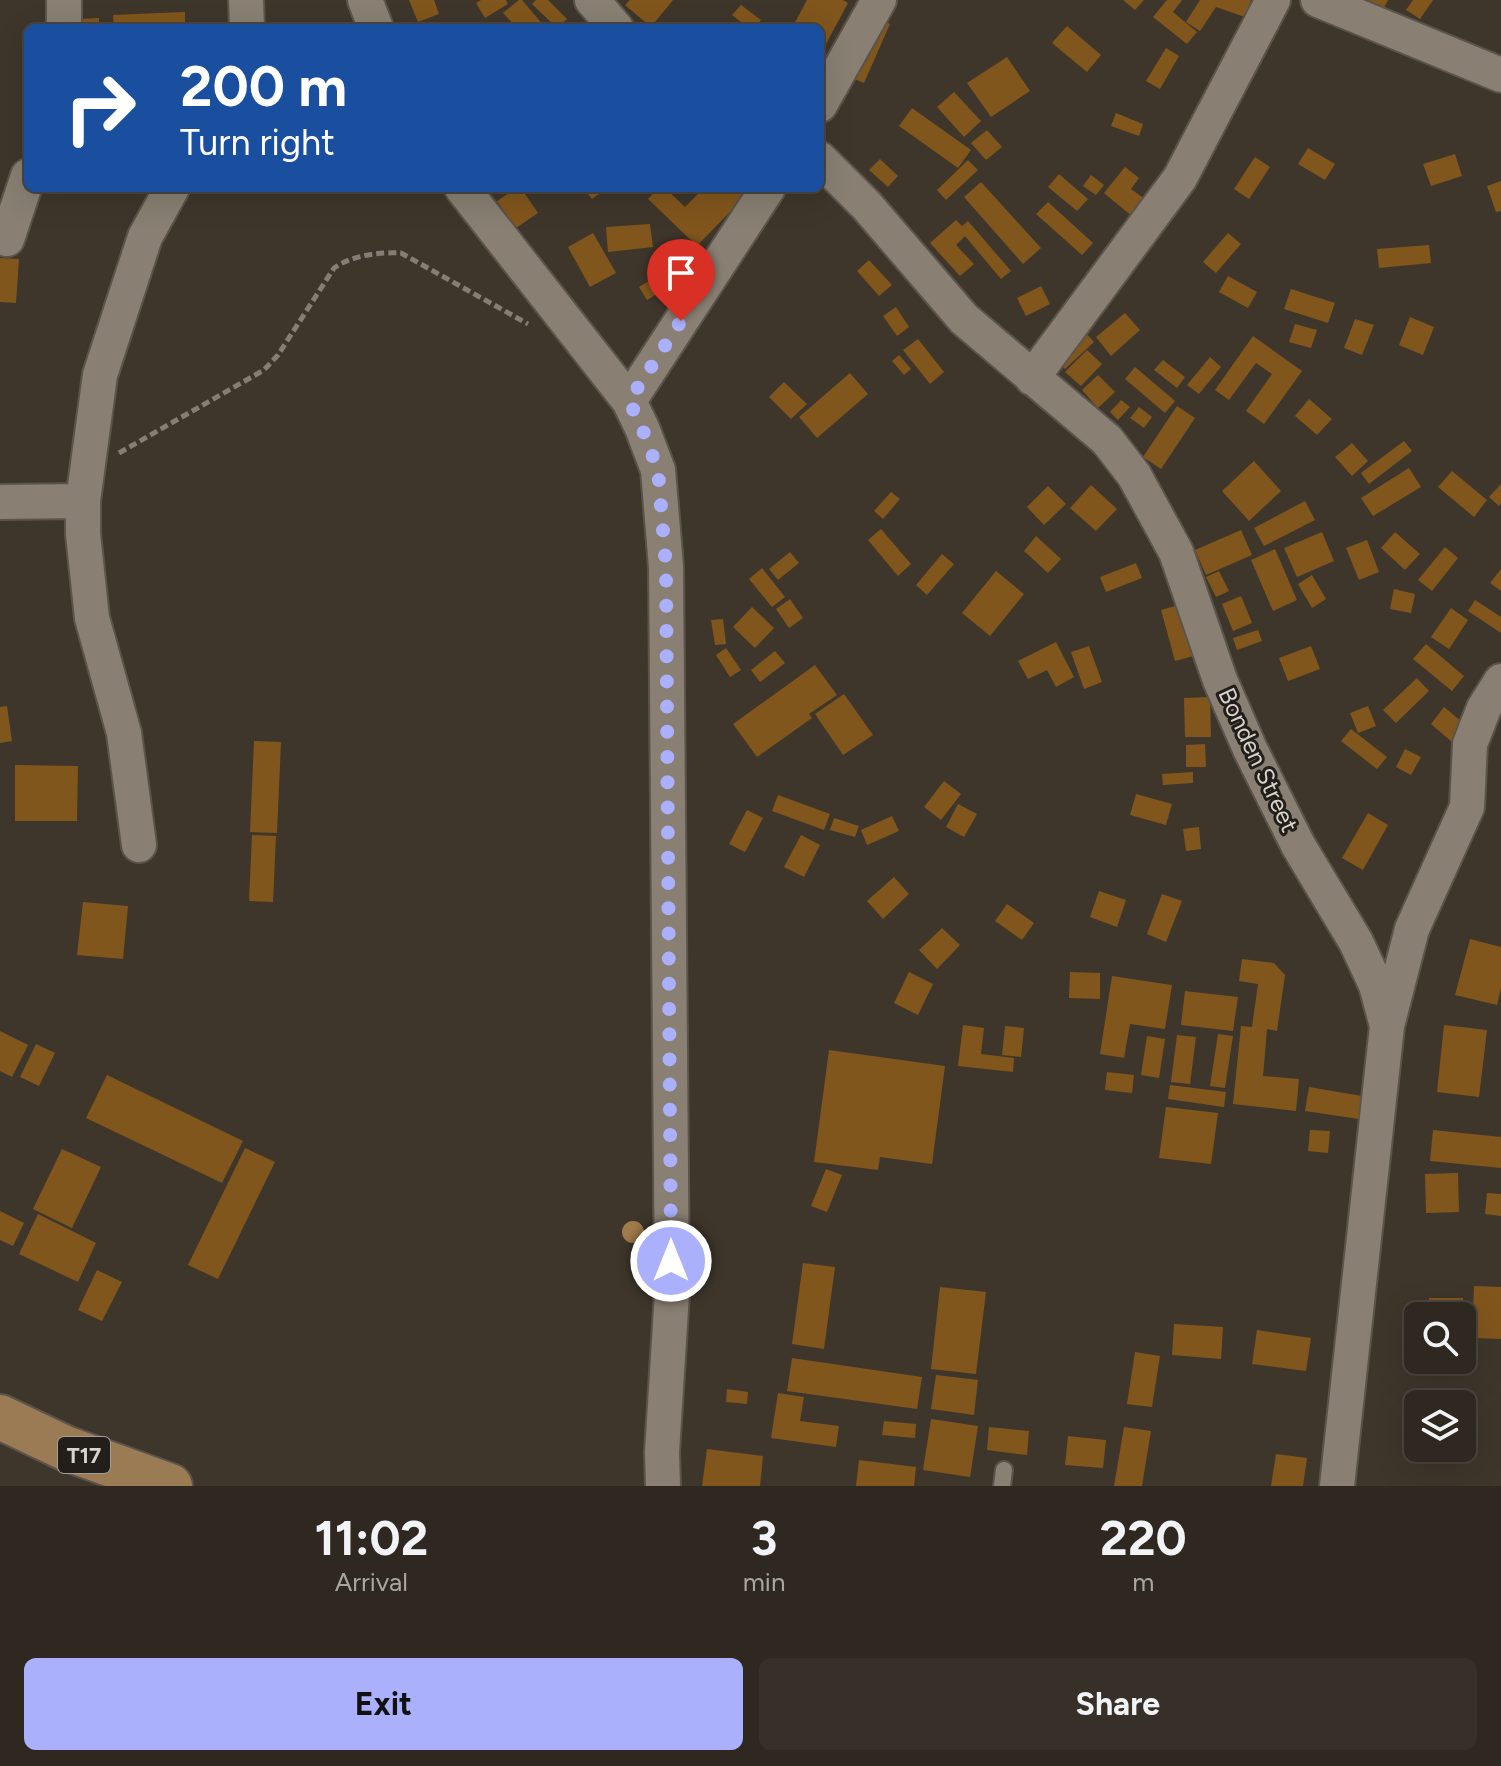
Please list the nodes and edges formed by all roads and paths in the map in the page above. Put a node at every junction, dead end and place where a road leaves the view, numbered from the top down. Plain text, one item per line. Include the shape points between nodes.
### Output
1 (64, 0) edge
2 (246, 0) edge
3 (365, 0) edge
4 (592, 0) edge
5 (879, 0) edge
6 (1273, 0) edge
7 (1318, 0) edge
8 (64, 24) edge
9 (247, 24) edge
10 (374, 24) edge
11 (613, 24) edge
12 (1501, 75) edge
13 (824, 98) edge
14 (824, 163) edge
15 (24, 188) edge
16 (170, 192) edge
17 (465, 192) edge
18 (765, 192) edge
19 (7, 239) dead end
20 (535, 328) dead end
21 (1032, 378) junction
22 (629, 401) junction
23 (85, 486) junction
24 (0, 502) edge
25 (1501, 681) edge
26 (139, 845) dead end
27 (1387, 1026) junction
28 (0, 1417) edge
29 (170, 1486) edge
30 (663, 1486) edge
31 (1337, 1486) edge

1 - 8 street
2 - 9 street
3 - 10 street
4 - 11 street
5 - 13 street
6 - 21 street via 1180,178
7 - 12 street
14 - 21 street, Bonden Street via 964,319
15 - 19 street
16 - 23 street via 145,237 100,375
17 - 22 street
18 - 22 street
20 - 23 path via 401,253 343,261 264,370
21 - 27 street, Bonden Street via 1107,440 1134,475 1176,552 1250,749 1298,845 1356,942
22 - 30 street via 658,470 666,567 672,1293
23 - 24 street
23 - 26 street via 83,534 92,618 124,733
25 - 27 street via 1470,744 1467,807 1412,929
27 - 31 street, Bonden Street
28 - 29 main road, T17 via 65,1448

